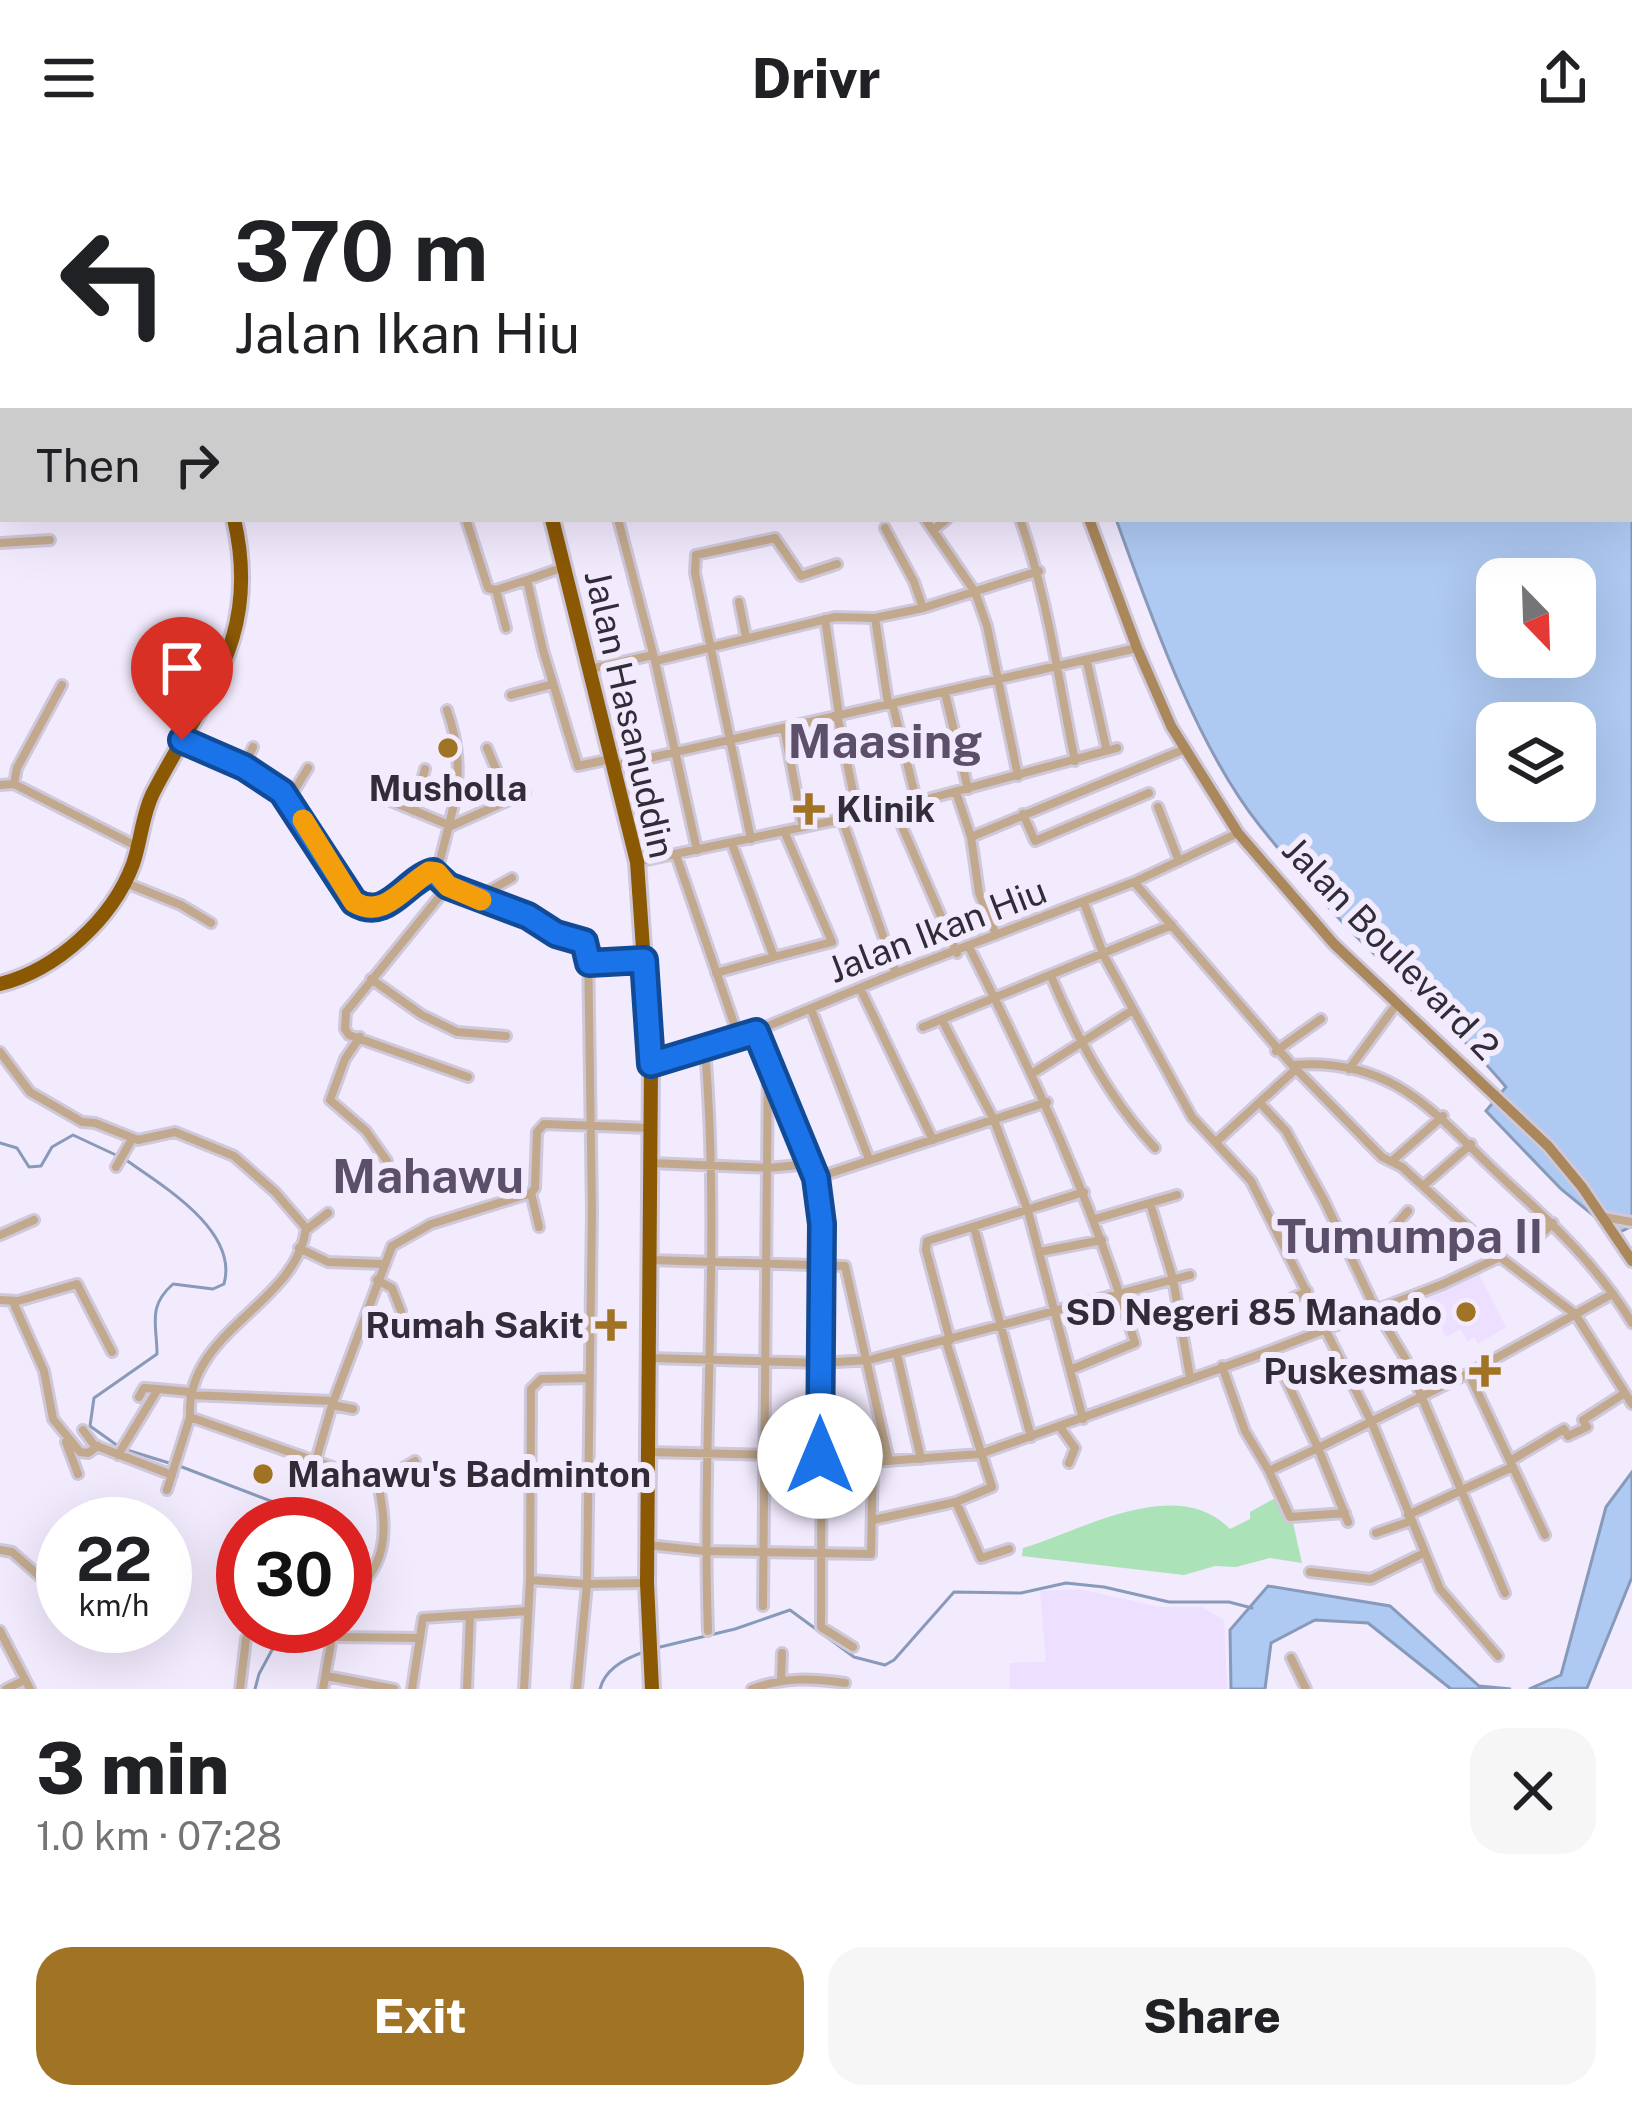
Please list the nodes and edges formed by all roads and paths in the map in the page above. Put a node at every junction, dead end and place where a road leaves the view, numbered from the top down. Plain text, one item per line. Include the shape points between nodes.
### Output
1 (234, 522) edge
2 (467, 522) edge
3 (553, 522) edge
4 (619, 522) edge
5 (927, 522) edge
6 (943, 522) edge
7 (1022, 522) edge
8 (1090, 522) edge
9 (885, 528) dead end
10 (932, 530) junction
11 (50, 540) dead end
12 (0, 543) edge
13 (837, 564) dead end
14 (565, 566) junction
15 (1039, 572) junction
16 (527, 580) junction
17 (496, 590) junction
18 (975, 592) junction
19 (739, 602) dead end
20 (923, 608) junction
21 (874, 618) junction
22 (825, 619) junction
23 (506, 628) dead end
24 (746, 638) junction
25 (711, 644) junction
26 (1137, 648) junction
27 (654, 658) junction
28 (1087, 662) junction
29 (588, 669) junction
30 (1056, 669) junction
31 (998, 682) junction
32 (553, 684) junction
33 (62, 685) dead end
34 (945, 693) junction
35 (512, 695) dead end
36 (888, 703) junction
37 (447, 710) dead end
38 (836, 716) junction
39 (784, 728) junction
40 (182, 740) junction
41 (729, 740) junction
42 (254, 747) dead end
43 (487, 748) dead end
44 (1117, 748) dead end
45 (1185, 749) junction
46 (676, 752) junction
47 (1104, 752) junction
48 (1075, 761) junction
49 (612, 762) junction
50 (244, 767) junction
51 (308, 768) dead end
52 (425, 769) dead end
53 (1018, 776) junction
54 (14, 784) junction
55 (0, 785) edge
56 (968, 789) junction
57 (956, 792) junction
58 (524, 793) dead end
59 (1149, 793) dead end
60 (289, 800) junction
61 (509, 800) junction
62 (391, 801) dead end
63 (911, 802) junction
64 (1158, 807) dead end
65 (894, 808) junction
66 (414, 811) junction
67 (1023, 814) junction
68 (858, 816) junction
69 (842, 819) junction
70 (451, 826) junction
71 (803, 826) junction
72 (784, 832) junction
73 (1238, 833) junction
74 (971, 837) junction
75 (751, 839) junction
76 (732, 844) junction
77 (138, 846) junction
78 (697, 850) junction
79 (676, 855) junction
80 (1179, 861) junction
81 (638, 862) junction
82 (437, 873) junction
83 (512, 878) dead end
84 (125, 882) junction
85 (1134, 882) junction
86 (448, 886) junction
87 (481, 900) junction
88 (1084, 902) junction
89 (211, 923) dead end
90 (1172, 925) junction
91 (996, 935) junction
92 (969, 946) junction
93 (957, 952) junction
94 (1104, 956) junction
95 (774, 957) junction
96 (644, 960) junction
97 (589, 963) junction
98 (716, 973) junction
99 (896, 973) junction
100 (1051, 976) junction
101 (371, 979) junction
102 (0, 984) edge
103 (860, 988) junction
104 (994, 998) junction
105 (1396, 1005) junction
106 (812, 1009) junction
107 (1133, 1010) junction
108 (1321, 1019) dead end
109 (942, 1020) junction
110 (922, 1027) dead end
111 (756, 1032) junction
112 (506, 1036) dead end
113 (360, 1037) junction
114 (739, 1038) junction
115 (1083, 1042) junction
116 (705, 1050) junction
117 (1276, 1051) junction
118 (0, 1052) edge
119 (767, 1061) junction
120 (651, 1064) junction
121 (1294, 1067) junction
122 (1349, 1069) junction
123 (1033, 1073) junction
124 (468, 1077) dead end
125 (1047, 1102) junction
126 (1260, 1103) junction
127 (1443, 1116) junction
128 (994, 1120) junction
129 (592, 1125) junction
130 (651, 1128) junction
131 (132, 1139) junction
132 (933, 1140) junction
133 (1216, 1142) junction
134 (1471, 1144) junction
135 (1155, 1148) dead end
136 (119, 1160) dead end
137 (869, 1160) junction
138 (387, 1161) dead end
139 (1391, 1162) junction
140 (651, 1163) junction
141 (710, 1164) junction
142 (810, 1164) junction
143 (768, 1168) junction
144 (816, 1178) junction
145 (1423, 1186) junction
146 (531, 1192) junction
147 (1084, 1192) junction
148 (1177, 1195) dead end
149 (1150, 1203) junction
150 (1028, 1211) junction
151 (1408, 1211) dead end
152 (328, 1213) dead end
153 (1096, 1219) junction
154 (34, 1220) dead end
155 (1606, 1222) junction
156 (1632, 1222) edge
157 (1553, 1223) junction
158 (974, 1226) junction
159 (538, 1227) dead end
160 (307, 1231) junction
161 (0, 1235) edge
162 (1102, 1240) junction
163 (299, 1248) junction
164 (1040, 1252) junction
165 (1522, 1252) dead end
166 (1351, 1254) junction
167 (1500, 1257) junction
168 (651, 1260) junction
169 (711, 1260) junction
170 (1632, 1261) edge
171 (765, 1262) junction
172 (383, 1264) junction
173 (820, 1264) junction
174 (1190, 1275) dead end
175 (1173, 1279) junction
176 (377, 1280) junction
177 (1120, 1292) junction
178 (1307, 1292) junction
179 (1612, 1294) junction
180 (0, 1300) edge
181 (13, 1302) junction
182 (1282, 1304) dead end
183 (1375, 1308) junction
184 (401, 1311) dead end
185 (1056, 1312) junction
186 (1575, 1314) junction
187 (1632, 1323) edge
188 (1003, 1325) junction
189 (1325, 1328) junction
190 (948, 1341) junction
191 (1271, 1350) junction
192 (112, 1352) dead end
193 (897, 1354) junction
194 (650, 1358) junction
195 (710, 1358) junction
196 (766, 1358) junction
197 (869, 1360) junction
198 (821, 1363) junction
199 (1222, 1366) junction
200 (1070, 1370) junction
201 (1468, 1373) junction
202 (1190, 1377) junction
203 (588, 1378) junction
204 (158, 1389) junction
205 (1625, 1393) junction
206 (190, 1394) junction
207 (139, 1397) dead end
208 (1423, 1397) junction
209 (333, 1403) junction
210 (1632, 1404) edge
211 (353, 1409) dead end
212 (190, 1417) junction
213 (1083, 1419) junction
214 (1372, 1423) junction
215 (1060, 1427) junction
216 (61, 1430) junction
217 (82, 1430) dead end
218 (1031, 1437) junction
219 (98, 1446) junction
220 (1318, 1448) junction
221 (120, 1451) junction
222 (647, 1451) junction
223 (709, 1454) junction
224 (980, 1454) junction
225 (767, 1455) junction
226 (820, 1456) junction
227 (921, 1459) junction
228 (316, 1460) junction
229 (890, 1461) junction
230 (415, 1462) dead end
231 (873, 1462) junction
232 (1070, 1463) dead end
233 (1511, 1464) junction
234 (174, 1467) junction
235 (1269, 1471) junction
236 (78, 1474) dead end
237 (378, 1483) junction
238 (167, 1490) dead end
239 (1462, 1492) junction
240 (956, 1502) junction
241 (1409, 1518) junction
242 (873, 1520) junction
243 (1376, 1533) dead end
244 (1545, 1535) dead end
245 (647, 1545) junction
246 (1009, 1549) dead end
247 (0, 1550) edge
248 (705, 1551) junction
249 (766, 1553) junction
250 (1424, 1553) junction
251 (822, 1556) junction
252 (1310, 1572) dead end
253 (36, 1573) edge
254 (372, 1576) edge
255 (530, 1580) junction
256 (587, 1583) junction
257 (646, 1583) junction
258 (1505, 1593) dead end
259 (763, 1606) dead end
260 (528, 1611) junction
261 (470, 1615) junction
262 (0, 1631) edge
263 (708, 1631) dead end
264 (372, 1635) edge
265 (420, 1639) junction
266 (853, 1647) dead end
267 (244, 1653) edge
268 (330, 1653) edge
269 (782, 1653) dead end
270 (1498, 1656) dead end
271 (1291, 1658) dead end
272 (326, 1676) junction
273 (781, 1681) junction
274 (28, 1684) edge
275 (845, 1684) dead end
276 (6, 1689) edge
277 (240, 1689) edge
278 (323, 1689) edge
279 (394, 1689) edge
280 (412, 1689) edge
281 (466, 1689) edge
282 (524, 1689) edge
283 (577, 1689) edge
284 (652, 1689) edge
285 (752, 1689) edge
286 (1306, 1689) edge

1 - 40 highway via 244,579 236,632
2 - 17 street via 485,582
3 - 14 highway, Jalan Hasanuddin
4 - 27 street
5 - 10 street
6 - 10 street
7 - 15 street
8 - 26 main road, Jalan Boulevard 2
9 - 20 street
10 - 18 street
11 - 12 street
13 - 25 street via 801,576 776,538 698,552
14 - 16 street
14 - 29 highway, Jalan Hasanuddin
15 - 18 street
15 - 30 street
16 - 17 street
16 - 32 street
17 - 23 street
18 - 20 street
18 - 31 street
19 - 24 street
20 - 21 street
21 - 22 street
21 - 36 street
22 - 24 street
22 - 38 street
24 - 25 street
25 - 27 street
25 - 41 street
26 - 28 street
26 - 45 main road, Jalan Boulevard 2
27 - 29 street
27 - 46 street
28 - 30 street
28 - 47 street
29 - 49 highway, Jalan Hasanuddin
30 - 31 street
30 - 48 street
31 - 34 street
31 - 53 street
32 - 35 street
32 - 49 street via 578,766
33 - 54 street
34 - 36 street
34 - 56 street
36 - 38 street
36 - 63 street
37 - 70 street via 460,770
38 - 39 street
38 - 68 street
39 - 41 street
39 - 71 street
40 - 50 street
40 - 77 highway via 150,799
41 - 46 street
41 - 75 street
42 - 50 street
43 - 61 street
44 - 47 street
45 - 67 street
45 - 73 main road, Jalan Boulevard 2
46 - 49 street
46 - 78 street
47 - 48 street
48 - 53 street
49 - 81 highway, Jalan Hasanuddin
50 - 60 street
51 - 60 street
52 - 66 street
53 - 56 street
54 - 55 street
54 - 77 street
56 - 57 street
57 - 63 street
57 - 74 street
58 - 61 street
59 - 67 street via 1035,841
60 - 82 street via 358,905 377,908
61 - 70 street
62 - 66 street
63 - 65 street
64 - 80 street
65 - 68 street
65 - 93 street
66 - 70 street
67 - 74 street
68 - 69 street
69 - 71 street
69 - 99 street
70 - 82 street
71 - 72 street
72 - 75 street
72 - 95 street via 832,942
73 - 80 street, Jalan Ikan Hiu
73 - 105 main road, Jalan Boulevard 2
74 - 91 street via 979,893
75 - 76 street
76 - 78 street
76 - 95 street
77 - 84 highway
78 - 79 street
79 - 81 street
79 - 98 street
80 - 85 street, Jalan Ikan Hiu
81 - 96 highway, Jalan Hasanuddin
82 - 86 street
83 - 87 street
84 - 89 street
84 - 102 highway via 88,932 40,970
85 - 88 street, Jalan Ikan Hiu
85 - 90 street
86 - 87 street
86 - 101 street
87 - 97 street via 584,942
88 - 91 street, Jalan Ikan Hiu
88 - 94 street
90 - 94 street
90 - 117 street
91 - 92 street, Jalan Ikan Hiu
92 - 93 street, Jalan Ikan Hiu
92 - 104 street
93 - 99 street, Jalan Ikan Hiu
94 - 100 street
94 - 107 street
95 - 98 street
96 - 97 street
96 - 120 highway, Jalan Hasanuddin
97 - 129 street
98 - 114 street
99 - 103 street, Jalan Ikan Hiu
100 - 104 street
100 - 115 street
101 - 112 street via 458,1032
101 - 113 street via 344,1017 346,1033
103 - 106 street, Jalan Ikan Hiu
103 - 132 street
104 - 109 street
104 - 123 street
105 - 122 street
105 - 155 main road, Jalan Boulevard 2 via 1548,1146
106 - 111 street, Jalan Ikan Hiu
106 - 137 street
107 - 115 street
107 - 133 street via 1192,1117
108 - 117 street
109 - 110 street
109 - 128 street
111 - 114 street, Jalan Ikan Hiu
111 - 119 street
113 - 124 street
113 - 138 street via 331,1100
114 - 116 street, Jalan Ikan Hiu
115 - 123 street
115 - 135 street
116 - 120 street, Jalan Ikan Hiu
116 - 141 street
117 - 121 street
118 - 131 street via 30,1092
119 - 142 street
119 - 143 street
120 - 130 highway, Jalan Hasanuddin
121 - 122 street
121 - 126 street
121 - 139 street
122 - 127 street
123 - 125 street
125 - 128 street
125 - 147 street
126 - 133 street
126 - 166 street via 1286,1131
127 - 134 street
127 - 139 street
128 - 132 street
128 - 150 street
129 - 130 street
129 - 146 street via 540,1127
129 - 203 street
130 - 140 highway, Jalan Hasanuddin
131 - 136 street
131 - 160 street via 175,1132 234,1156
132 - 137 street
133 - 178 street via 1246,1172
134 - 145 street
134 - 157 street
137 - 144 street
139 - 145 street
140 - 141 street
140 - 168 highway, Jalan Hasanuddin
141 - 143 street
141 - 169 street
142 - 143 street
142 - 144 street
143 - 171 street
144 - 173 street
145 - 167 street
146 - 159 street
146 - 172 street via 431,1224 394,1243
147 - 150 street
147 - 153 street
148 - 149 street
149 - 153 street
149 - 175 street
150 - 158 street
150 - 164 street
151 - 166 street via 1387,1235
152 - 160 street
153 - 162 street
154 - 161 street
155 - 156 street
155 - 170 main road, Jalan Boulevard 2
157 - 165 street
157 - 179 street
158 - 188 street
158 - 190 street via 926,1244
160 - 163 street
162 - 164 street
162 - 177 street
163 - 172 street via 328,1262
163 - 206 street via 283,1277 200,1367
164 - 185 street
166 - 183 street
167 - 183 street
167 - 186 street
168 - 169 street
168 - 194 highway, Jalan Hasanuddin
169 - 171 street
169 - 195 street
171 - 173 street
171 - 196 street
172 - 176 street
173 - 197 street via 848,1268
173 - 198 street
174 - 175 street
175 - 177 street
175 - 202 street
176 - 184 street via 392,1288
176 - 209 street
177 - 185 street
177 - 200 street via 1136,1343
178 - 182 street
178 - 189 street
179 - 186 street
179 - 187 street
180 - 181 street
181 - 192 street via 77,1284
181 - 216 street
183 - 189 street
183 - 208 street
185 - 188 street
185 - 200 street
186 - 201 street
186 - 205 street
188 - 190 street
188 - 218 street
189 - 191 street
189 - 214 street
190 - 193 street
190 - 224 street
191 - 199 street
191 - 220 street
193 - 197 street
193 - 227 street
194 - 195 street
194 - 222 highway, Jalan Hasanuddin
195 - 196 street
195 - 223 street
196 - 198 street
196 - 225 street
197 - 198 street
197 - 229 street
198 - 226 street
199 - 202 street
199 - 235 street
200 - 213 street
201 - 208 street
201 - 233 street
202 - 213 street
203 - 255 street via 544,1379 531,1389
203 - 256 street
204 - 206 street
204 - 207 street via 143,1388
204 - 221 street
205 - 210 street
205 - 233 street via 1576,1433 1564,1429
206 - 209 street
206 - 212 street
208 - 214 street
208 - 239 street
209 - 211 street
209 - 228 street
212 - 228 street
212 - 234 street
213 - 215 street
214 - 220 street
214 - 241 street
215 - 218 street
215 - 232 street via 1075,1446
216 - 219 street via 80,1452
216 - 236 street
217 - 219 street
218 - 224 street
219 - 221 street
220 - 235 street
220 - 235 street via 1346,1517 1290,1517
221 - 234 street
222 - 223 street
222 - 245 highway, Jalan Hasanuddin
223 - 225 street
223 - 248 street
224 - 227 street
224 - 240 street via 992,1487
225 - 226 street
225 - 249 street
226 - 231 street
226 - 251 street
227 - 229 street
228 - 237 street
229 - 231 street
230 - 237 street
231 - 242 street
233 - 239 street
233 - 244 street
234 - 238 street
237 - 254 street via 382,1553
239 - 241 street
239 - 258 street
240 - 242 street
240 - 246 street via 981,1558
241 - 243 street
241 - 250 street
242 - 251 street via 871,1554
245 - 248 street
245 - 257 highway, Jalan Hasanuddin
247 - 253 street
248 - 249 street
248 - 263 street
249 - 251 street
249 - 259 street
250 - 252 street via 1371,1579
250 - 270 street via 1440,1589
251 - 266 street via 821,1629
255 - 256 street
255 - 260 street
256 - 257 street
256 - 283 street
257 - 284 highway, Jalan Hasanuddin
260 - 261 street
260 - 282 street
261 - 265 street via 425,1617
261 - 281 street
262 - 274 street
264 - 265 street
265 - 280 street
267 - 277 street
268 - 272 street
269 - 273 street
271 - 286 street
272 - 278 street
272 - 279 street
273 - 275 street
273 - 285 street
274 - 276 street

